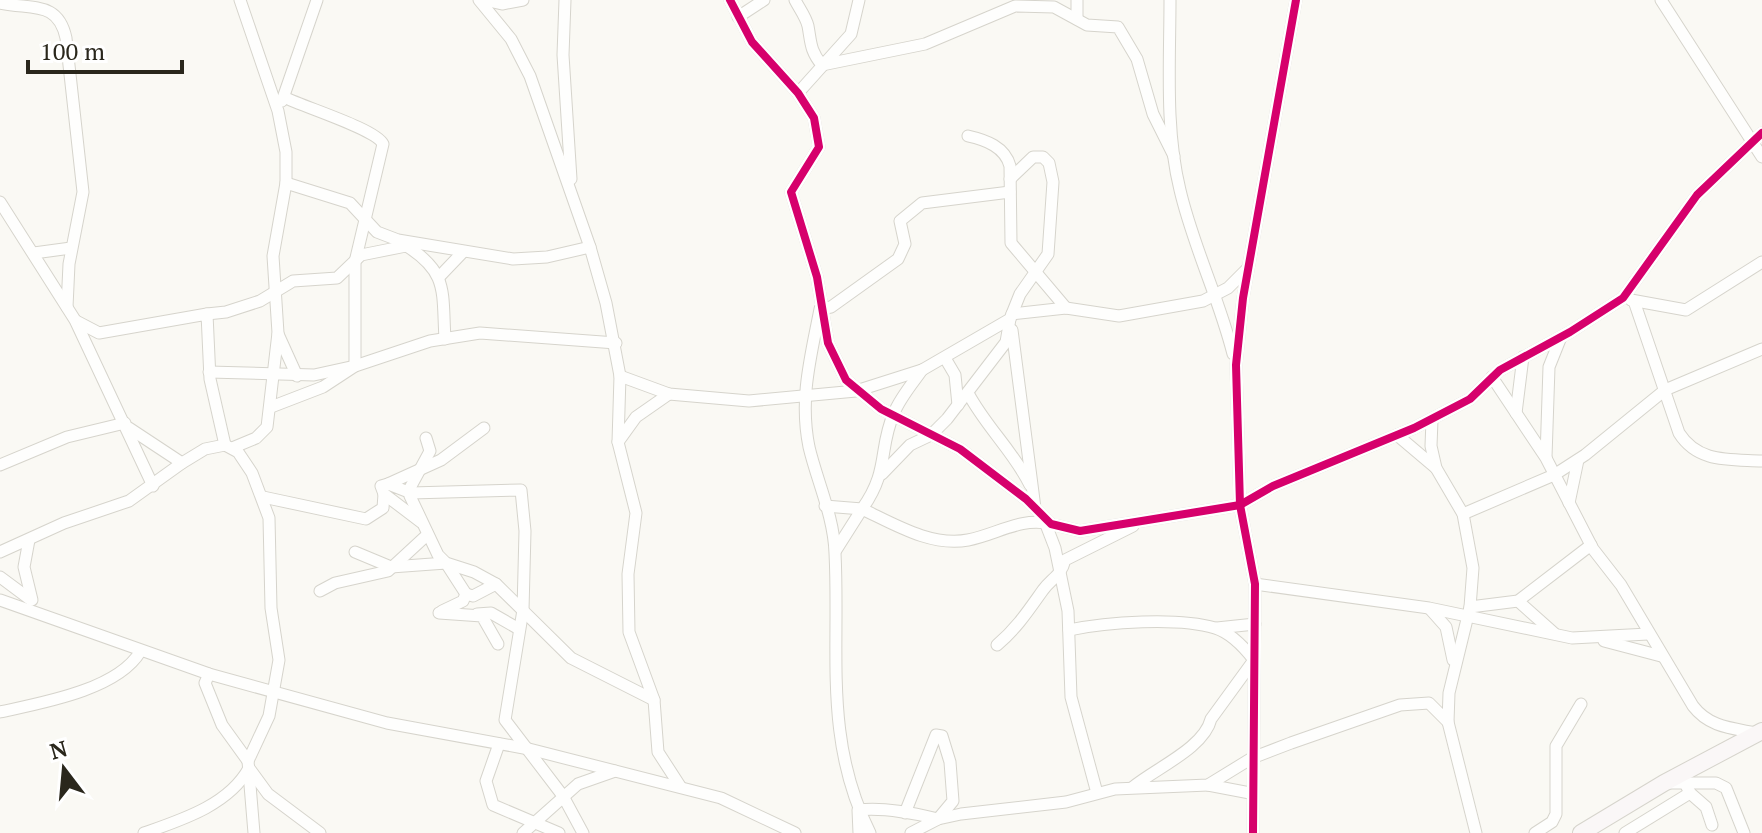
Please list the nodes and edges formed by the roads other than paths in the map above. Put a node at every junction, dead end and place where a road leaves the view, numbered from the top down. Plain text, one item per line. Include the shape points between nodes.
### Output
1 (240, 0) edge
2 (317, 0) edge
3 (482, 0) edge
4 (523, 0) edge
5 (565, 0) edge
6 (730, 0) edge
7 (764, 0) edge
8 (795, 0) edge
9 (859, 0) edge
10 (1077, 0) edge
11 (1170, 0) edge
12 (1296, 0) edge
13 (1661, 0) edge
14 (0, 3) edge
15 (738, 17) junction
16 (1077, 19) junction
17 (822, 65) junction
18 (798, 93) junction
19 (284, 97) junction
20 (278, 111) junction
21 (1762, 133) edge
22 (968, 136) dead end
23 (1750, 142) junction
24 (1174, 156) junction
25 (1762, 157) edge
26 (1010, 179) junction
27 (286, 183) junction
28 (571, 192) junction
29 (1010, 192) junction
30 (0, 202) edge
31 (365, 216) junction
32 (402, 243) junction
33 (590, 247) junction
34 (71, 248) junction
35 (34, 253) junction
36 (462, 253) junction
37 (355, 262) junction
38 (1762, 262) edge
39 (1248, 267) junction
40 (1034, 273) junction
41 (440, 276) junction
42 (275, 292) junction
43 (1217, 296) junction
44 (1628, 300) junction
45 (67, 307) junction
46 (1066, 308) junction
47 (820, 309) junction
48 (207, 314) junction
49 (1011, 316) junction
50 (75, 320) junction
51 (278, 333) junction
52 (1561, 337) junction
53 (445, 339) junction
54 (616, 343) junction
55 (1762, 349) edge
56 (1523, 357) junction
57 (945, 358) junction
58 (1236, 365) junction
59 (355, 366) junction
60 (922, 370) junction
61 (209, 372) junction
62 (273, 375) junction
63 (297, 376) junction
64 (620, 376) junction
65 (1492, 377) junction
66 (1665, 390) junction
67 (856, 391) junction
68 (968, 393) junction
69 (669, 394) junction
70 (804, 395) junction
71 (958, 405) junction
72 (271, 407) junction
73 (1516, 413) junction
74 (893, 415) junction
75 (1432, 420) junction
76 (127, 425) junction
77 (484, 428) dead end
78 (931, 435) junction
79 (1397, 435) junction
80 (426, 438) dead end
81 (618, 442) junction
82 (229, 446) junction
83 (1546, 458) junction
84 (1578, 460) junction
85 (1762, 461) edge
86 (182, 463) junction
87 (0, 465) edge
88 (1436, 468) junction
89 (422, 469) junction
90 (882, 474) junction
91 (1554, 475) junction
92 (153, 486) junction
93 (386, 489) junction
94 (1033, 491) junction
95 (411, 493) junction
96 (263, 497) junction
97 (1569, 504) junction
98 (1240, 505) junction
99 (825, 506) junction
100 (1035, 508) junction
101 (862, 509) junction
102 (1463, 514) junction
103 (421, 522) junction
104 (1048, 523) junction
105 (1138, 523) junction
106 (427, 535) junction
107 (29, 540) junction
108 (1591, 545) junction
109 (5, 550) edge
110 (836, 550) junction
111 (355, 552) dead end
112 (446, 563) junction
113 (24, 567) junction
114 (391, 567) junction
115 (1061, 575) junction
116 (0, 577) edge
117 (496, 584) junction
118 (1255, 584) junction
119 (320, 591) dead end
120 (466, 594) junction
121 (0, 600) edge
122 (32, 600) junction
123 (1518, 601) junction
124 (1429, 608) junction
125 (523, 610) junction
126 (1469, 611) junction
127 (46, 614) junction
128 (477, 614) junction
129 (1255, 624) junction
130 (1216, 628) junction
131 (519, 629) junction
132 (1069, 630) junction
133 (1648, 634) junction
134 (1556, 635) junction
135 (1598, 639) junction
136 (498, 644) dead end
137 (997, 645) dead end
138 (140, 652) junction
139 (1661, 656) junction
140 (1254, 660) junction
141 (1454, 669) junction
142 (209, 674) junction
143 (276, 690) junction
144 (654, 700) junction
145 (1581, 704) dead end
146 (0, 712) edge
147 (1448, 722) junction
148 (1759, 732) edge
149 (499, 744) junction
150 (529, 749) junction
151 (1252, 758) junction
152 (248, 765) junction
153 (615, 771) junction
154 (1664, 783) junction
155 (1208, 785) junction
156 (680, 786) junction
157 (1133, 787) junction
158 (1688, 788) junction
159 (1097, 793) junction
160 (1250, 793) junction
161 (563, 796) junction
162 (858, 810) junction
163 (905, 813) junction
164 (938, 819) junction
165 (538, 822) junction
166 (1712, 825) dead end
167 (144, 833) edge
168 (254, 833) edge
169 (320, 833) edge
170 (523, 833) edge
171 (559, 833) edge
172 (583, 833) edge
173 (795, 833) edge
174 (859, 833) edge
175 (870, 833) edge
176 (911, 833) edge
177 (1253, 833) edge
178 (1476, 833) edge
179 (1535, 833) edge
180 (1581, 833) edge
181 (1625, 833) edge
182 (1744, 833) edge

1 - 20 street
2 - 19 street
3 - 4 street
3 - 28 street via 530,76
5 - 28 street
6 - 15 street
7 - 15 street
8 - 17 street
9 - 17 street via 851,34
10 - 16 street
11 - 24 street
12 - 39 street
13 - 23 street
14 - 34 street via 52,11 64,27 83,175
15 - 18 street via 763,58
16 - 17 street via 1054,7 1015,6 925,44
16 - 24 street via 1122,31
17 - 18 street
18 - 47 street via 814,118 819,139 815,156 791,192 817,277
19 - 20 street
19 - 31 street via 382,141
20 - 27 street
21 - 23 street
22 - 26 street via 991,143 1006,155
23 - 25 street
23 - 44 street via 1697,195
24 - 43 street via 1191,229
26 - 29 street
26 - 40 street via 1033,157 1043,157 1052,171 1051,244
27 - 31 street via 350,203
27 - 42 street via 273,256
28 - 33 street
29 - 40 street via 1011,243
29 - 47 street via 922,203 900,221 905,244 898,259 831,307
30 - 35 street
31 - 32 street via 377,232
31 - 37 street
32 - 36 street
32 - 37 street via 370,251
32 - 41 street
33 - 36 street via 529,259
33 - 54 street
34 - 35 street
34 - 45 street
35 - 45 street
36 - 41 street
37 - 42 street via 337,278 293,281
37 - 59 street
38 - 44 street via 1686,310
39 - 43 street
39 - 58 street
40 - 46 street
40 - 49 street
41 - 53 street
42 - 48 street via 239,308
42 - 51 street
43 - 46 street via 1119,316
43 - 58 street
44 - 52 street
44 - 66 street
45 - 50 street
46 - 49 street
47 - 67 street via 836,364
47 - 70 street
48 - 50 street via 99,333
48 - 61 street
49 - 57 street
49 - 68 street via 1006,342
49 - 94 street
50 - 76 street
51 - 62 street
51 - 63 street
52 - 56 street
52 - 83 street via 1549,367
53 - 54 street via 499,333
53 - 59 street
54 - 64 street
55 - 66 street
56 - 65 street
56 - 73 street
57 - 60 street
57 - 71 street via 955,375
58 - 98 street
59 - 63 street
59 - 72 street via 323,387
60 - 67 street
60 - 74 street
61 - 62 street
61 - 82 street
62 - 63 street
62 - 72 street
64 - 69 street
64 - 81 street
65 - 73 street
65 - 75 street via 1470,399
66 - 84 street
66 - 85 street via 1688,446 1715,458
67 - 70 street
67 - 74 street
68 - 71 street
68 - 94 street
69 - 70 street via 749,401
69 - 81 street via 636,417
70 - 99 street via 809,448
71 - 78 street
72 - 82 street via 264,434
73 - 83 street
74 - 78 street
74 - 90 street
75 - 79 street
75 - 88 street
76 - 86 street
76 - 87 street via 67,437
76 - 92 street
77 - 89 street
78 - 90 street via 910,445
78 - 100 street via 960,449
79 - 88 street
79 - 98 street
80 - 89 street via 430,451
81 - 144 street via 636,513 628,574 629,632
82 - 86 street via 205,449
82 - 96 street via 252,473
83 - 91 street
84 - 91 street
84 - 97 street
86 - 92 street
88 - 102 street
89 - 93 street
89 - 95 street
90 - 101 street
91 - 97 street
91 - 102 street
92 - 107 street via 129,501
93 - 95 street
93 - 96 street via 383,508 366,519
93 - 103 street
94 - 100 street
95 - 103 street
95 - 125 street via 521,490
96 - 143 street via 279,660
97 - 108 street
98 - 105 street
98 - 118 street
99 - 101 street
99 - 110 street
100 - 104 street
101 - 104 street via 921,534 953,541 1018,523
101 - 110 street
102 - 126 street via 1473,568
103 - 106 street
104 - 105 street via 1080,531
104 - 115 street
105 - 115 street via 1065,560
106 - 112 street
106 - 114 street
107 - 109 street
107 - 113 street
108 - 123 street
108 - 133 street
109 - 113 street
110 - 162 street via 835,699
111 - 114 street
112 - 114 street
112 - 117 street
112 - 120 street
113 - 122 street
114 - 119 street
115 - 132 street
115 - 137 street via 1044,588 1020,626
116 - 122 street
117 - 120 street via 473,596
117 - 125 street
118 - 124 street
118 - 129 street
120 - 128 street via 439,613
121 - 127 street
122 - 127 street
123 - 126 street
123 - 134 street
124 - 126 street
124 - 141 street via 1446,627
125 - 131 street
125 - 144 street via 571,658
126 - 134 street
126 - 141 street
127 - 138 street
128 - 131 street via 491,613
128 - 136 street
129 - 130 street
129 - 140 street
130 - 132 street via 1133,623
130 - 140 street
131 - 150 street via 504,713 508,726
132 - 159 street via 1071,697
133 - 135 street
133 - 139 street
134 - 135 street
135 - 139 street
138 - 142 street
138 - 146 street via 125,669 97,684
139 - 148 street via 1703,719
140 - 151 street
140 - 157 street via 1193,747
141 - 147 street
142 - 143 street
142 - 152 street via 205,683 216,712
143 - 149 street via 387,723
143 - 152 street
144 - 156 street via 658,752
145 - 179 street via 1556,746 1556,814
147 - 151 street via 1429,703 1400,705
147 - 178 street
148 - 154 street
149 - 150 street
149 - 165 street via 486,781 493,805
150 - 153 street
150 - 161 street
151 - 155 street
151 - 160 street
152 - 167 street via 230,792
152 - 168 street
152 - 169 street via 268,794
153 - 156 street
153 - 161 street via 578,784
154 - 158 street
154 - 180 street
155 - 157 street
155 - 160 street
156 - 173 street via 731,802
157 - 159 street
158 - 166 street via 1706,807
158 - 181 street
158 - 182 street via 1716,783 1726,788
159 - 164 street
160 - 177 street
161 - 165 street
161 - 172 street
162 - 163 street
162 - 174 street
162 - 175 street
163 - 164 street
163 - 164 street via 936,735 942,736 953,801
164 - 176 street
165 - 170 street
165 - 171 street

